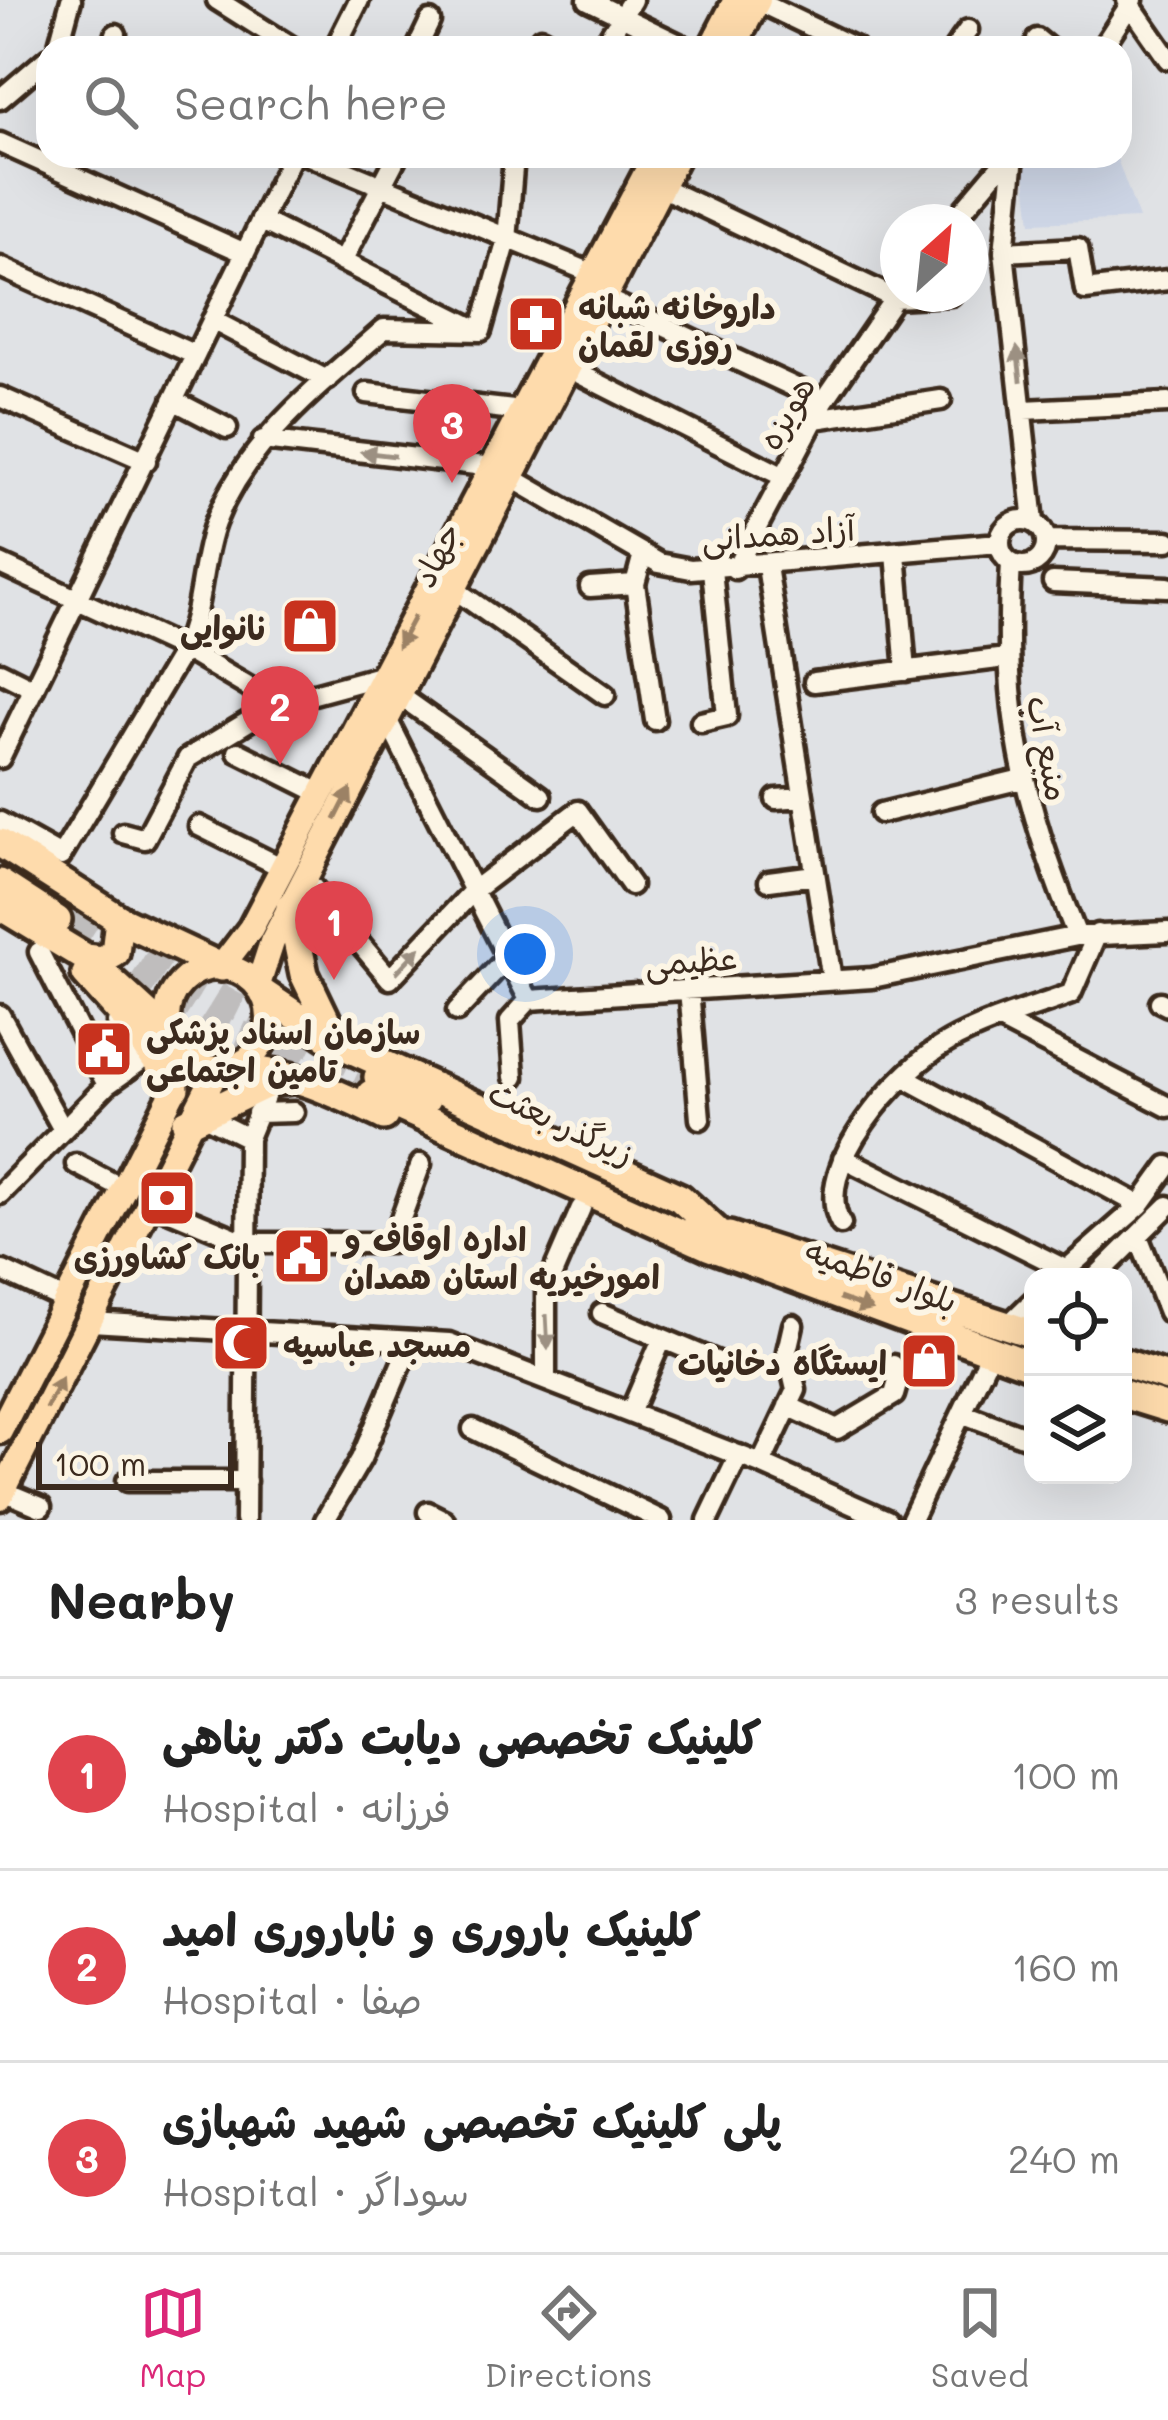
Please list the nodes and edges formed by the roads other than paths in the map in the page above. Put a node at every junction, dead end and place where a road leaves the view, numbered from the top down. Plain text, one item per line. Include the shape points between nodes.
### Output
1 (71, 0) edge
2 (217, 0) edge
3 (359, 0) edge
4 (588, 0) edge
5 (736, 0) edge
6 (758, 1) edge
7 (1130, 2) edge
8 (627, 8) edge
9 (430, 21) dead end
10 (968, 30) dead end
11 (61, 36) edge
12 (274, 36) edge
13 (342, 36) edge
14 (423, 36) edge
15 (610, 36) edge
16 (669, 36) edge
17 (717, 36) edge
18 (739, 36) edge
19 (830, 36) edge
20 (964, 36) edge
21 (1109, 36) edge
22 (1168, 59) edge
23 (36, 68) edge
24 (1, 96) edge
25 (0, 143) edge
26 (36, 159) edge
27 (56, 168) edge
28 (286, 168) edge
29 (338, 168) edge
30 (392, 168) edge
31 (513, 168) edge
32 (650, 168) edge
33 (671, 168) edge
34 (1000, 168) edge
35 (1010, 168) edge
36 (382, 186) junction
37 (662, 187) junction
38 (969, 204) edge
39 (262, 221) junction
40 (508, 240) junction
41 (1004, 252) junction
42 (245, 253) junction
43 (343, 262) junction
44 (0, 266) edge
45 (1168, 280) edge
46 (599, 286) junction
47 (880, 288) edge
48 (885, 312) edge
49 (212, 320) junction
50 (481, 332) junction
51 (194, 354) junction
52 (568, 368) junction
53 (328, 380) junction
54 (367, 393) dead end
55 (0, 397) edge
56 (173, 400) junction
57 (941, 400) dead end
58 (1168, 403) edge
59 (819, 410) junction
60 (1024, 410) junction
61 (522, 411) junction
62 (227, 428) dead end
63 (263, 440) junction
64 (146, 461) junction
65 (502, 473) junction
66 (782, 476) junction
67 (1034, 522) junction
68 (1046, 540) junction
69 (1168, 542) edge
70 (1000, 543) junction
71 (896, 553) junction
72 (643, 554) junction
73 (1011, 563) junction
74 (0, 564) edge
75 (767, 566) junction
76 (734, 569) junction
77 (712, 570) junction
78 (1054, 582) dead end
79 (635, 584) junction
80 (590, 587) dead end
81 (1168, 587) edge
82 (454, 589) junction
83 (80, 600) junction
84 (184, 649) junction
85 (1006, 658) junction
86 (906, 671) junction
87 (0, 672) edge
88 (814, 682) dead end
89 (34, 688) junction
90 (605, 695) dead end
91 (390, 696) junction
92 (277, 704) junction
93 (655, 720) dead end
94 (700, 722) dead end
95 (238, 752) dead end
96 (0, 758) edge
97 (1022, 779) junction
98 (322, 794) junction
99 (541, 796) dead end
100 (803, 797) junction
101 (776, 799) dead end
102 (881, 813) dead end
103 (0, 822) edge
104 (199, 826) dead end
105 (123, 833) dead end
106 (0, 842) edge
107 (0, 860) edge
108 (294, 873) junction
109 (815, 875) junction
110 (769, 881) dead end
111 (0, 883) edge
112 (631, 885) dead end
113 (474, 890) junction
114 (0, 906) edge
115 (290, 907) junction
116 (118, 919) junction
117 (1168, 932) edge
118 (1087, 935) junction
119 (66, 939) junction
120 (508, 958) junction
121 (221, 967) junction
122 (832, 980) junction
123 (689, 989) junction
124 (261, 990) junction
125 (104, 998) junction
126 (530, 1000) junction
127 (457, 1011) dead end
128 (1000, 1020) junction
129 (1, 1021) edge
130 (339, 1044) junction
131 (177, 1046) junction
132 (224, 1069) junction
133 (514, 1077) dead end
134 (904, 1078) junction
135 (297, 1082) junction
136 (107, 1085) junction
137 (374, 1085) tunnel mouth
138 (175, 1088) junction
139 (1168, 1107) edge
140 (294, 1112) dead end
141 (257, 1113) junction
142 (194, 1119) junction
143 (700, 1119) dead end
144 (62, 1128) junction
145 (248, 1138) junction
146 (843, 1158) junction
147 (421, 1163) dead end
148 (76, 1164) dead end
149 (1168, 1166) edge
150 (124, 1189) junction
151 (0, 1194) edge
152 (149, 1202) junction
153 (1140, 1205) junction
154 (581, 1208) junction
155 (1162, 1212) edge
156 (841, 1224) dead end
157 (1138, 1236) junction
158 (1168, 1238) edge
159 (712, 1239) junction
160 (247, 1243) junction
161 (1052, 1268) edge
162 (1067, 1268) edge
163 (1105, 1268) edge
164 (3, 1271) dead end
165 (67, 1301) junction
166 (1168, 1312) edge
167 (602, 1313) dead end
168 (91, 1322) junction
169 (794, 1325) dead end
170 (1020, 1330) edge
171 (248, 1333) junction
172 (662, 1339) junction
173 (411, 1341) junction
174 (991, 1352) junction
175 (718, 1362) dead end
176 (1024, 1363) edge
177 (893, 1365) dead end
178 (1132, 1366) edge
179 (1168, 1377) edge
180 (546, 1379) junction
181 (9, 1389) edge
182 (1132, 1397) edge
183 (788, 1406) junction
184 (1168, 1408) edge
185 (631, 1411) junction
186 (964, 1414) junction
187 (473, 1430) dead end
188 (0, 1432) edge
189 (1024, 1437) edge
190 (739, 1455) junction
191 (761, 1464) junction
192 (128, 1481) dead end
193 (246, 1481) junction
194 (2, 1494) edge
195 (41, 1508) dead end
196 (245, 1520) edge
197 (325, 1520) edge
198 (661, 1520) edge
199 (708, 1520) edge
200 (887, 1520) edge
201 (911, 1520) edge

1 - 11 street
2 - 12 street
3 - 13 street
4 - 8 street
5 - 17 main road
6 - 18 main road
6 - 19 street
7 - 21 street
7 - 22 street
8 - 15 street
8 - 16 street
9 - 14 street
10 - 20 street
23 - 24 street
25 - 26 street
27 - 42 street
28 - 39 street
29 - 36 street
30 - 36 street
31 - 40 street
32 - 46 main road, جهاد
33 - 37 main road, جهاد
34 - 38 street
35 - 41 street
36 - 40 street
36 - 43 street
37 - 46 main road, جهاد
37 - 47 street
39 - 42 street
39 - 43 street
40 - 46 street
40 - 50 street
41 - 45 street via 1078,248 1085,290
60 -> 41 street
42 - 49 street
43 - 50 street
44 - 51 street
46 - 52 main road, جهاد
46 - 59 street
46 - 61 main road, جهاد
48 - 59 street, هویزه
49 - 51 street
49 - 53 street
50 - 53 street via 384,329
51 - 56 street
52 - 65 main road, جهاد
52 - 66 street
53 - 63 street
54 - 61 street
55 - 64 street
56 - 62 street
56 - 64 street
57 - 59 street
58 - 60 street
59 - 66 street, هویزه
60 - 67 street
61 - 65 main road, جهاد
65 -> 63 street
63 - 84 street via 215,524 200,613
64 - 83 street
65 - 72 street, آزاد همدانی
65 - 82 main road, جهاد
65 -> 91 main road, جهاد
66 - 76 street, هویزه
67 - 68 street
67 - 70 street via 1011,523
68 - 69 street
68 - 73 street via 1033,565
70 - 71 street, آزاد همدانی
70 - 73 street
71 - 75 street, آزاد همدانی
71 - 86 street
72 - 77 street, آزاد همدانی
72 - 79 street
73 - 85 street, منبع آب
74 - 83 street
75 - 76 street, آزاد همدانی
75 - 100 street
76 - 77 street, آزاد همدانی
77 - 94 street via 728,716
78 - 81 street
79 - 80 street
79 - 93 street
82 - 90 street
82 - 91 main road, جهاد
83 - 84 street
83 - 89 street
84 - 92 street
84 - 103 street via 61,856
85 - 86 street
85 - 97 street, منبع آب
86 - 88 street
87 - 89 street
89 - 96 street
91 - 92 street
91 - 98 main road, جهاد
91 - 99 street
108 -> 91 main road, جهاد
91 - 113 street
92 - 105 street via 188,758 145,839
95 - 98 street
97 - 102 street
97 - 118 street, منبع آب
98 - 108 main road, جهاد
100 - 101 street
100 - 109 street
104 - 108 street
106 - 116 highway
107 - 119 highway
108 -> 113 street via 389,979
108 - 115 main road, جهاد
108 - 121 main road, جهاد
109 - 110 street
109 - 122 street
111 - 119 highway
112 - 113 street via 578,812
113 - 120 street
114 - 119 highway
115 - 124 main road, جهاد
115 - 130 highway via 304,974
116 - 119 highway via 121,935 107,959
116 - 121 highway
117 - 118 street, عظیمی
118 - 122 street, عظیمی
118 - 128 street via 1071,994
119 - 125 highway
119 - 131 highway
119 - 136 street
120 - 126 street
120 - 127 street
121 - 124 main road
121 - 131 main road via 193,974 176,989 168,1009
122 - 123 street, عظیمی
123 - 126 street, عظیمی
123 - 143 street
124 - 130 highway
124 - 132 main road via 270,1016 263,1043
125 - 136 street via 138,1063
125 - 138 highway
126 - 133 street via 510,1021
128 - 134 street via 941,1045
128 - 139 street
129 - 144 street
130 - 135 highway
130 - 159 highway via 680,1198
131 - 132 main road
131 - 138 main road
132 - 135 highway via 268,1069
132 - 142 main road
134 - 146 street
134 - 153 street
135 - 141 street
135 - 142 highway
135 - 154 highway
136 - 144 street
137 - 159 highway, زیرگذر بعثت
138 - 150 main road
140 - 141 street
141 - 145 street
142 - 145 street
142 - 152 main road
144 - 151 street
145 - 160 street
146 - 156 street via 833,1191
146 - 161 street
147 - 160 street via 392,1243
148 - 150 street
149 - 153 street
150 - 165 main road
152 - 160 street
152 - 168 main road
153 - 162 street
154 - 159 highway via 668,1246
154 -> 180 street via 546,1289
155 - 157 street
155 - 158 street
157 - 163 street
157 - 166 street
159 - 170 highway, بلوار فاطمیه
159 -> 174 highway, بلوار فاطمیه
160 - 171 street
164 - 165 street
165 - 181 main road
167 - 172 street
168 - 171 street
194 -> 168 main road
169 - 183 street via 787,1351 796,1390
171 - 173 street
171 - 193 street
172 - 175 street
172 - 185 street
173 - 180 street via 449,1343
173 - 197 street via 361,1459
174 - 176 highway, بلوار فاطمیه
174 - 186 street
177 - 183 street via 894,1395 837,1429
178 - 179 highway
180 - 185 street
181 - 188 main road
182 - 184 highway
183 - 191 street
185 - 190 street
186 - 189 street
186 - 201 street
187 - 198 street
190 - 191 street
190 - 199 street
191 - 200 street
192 - 193 street
193 - 196 street
194 - 195 street

